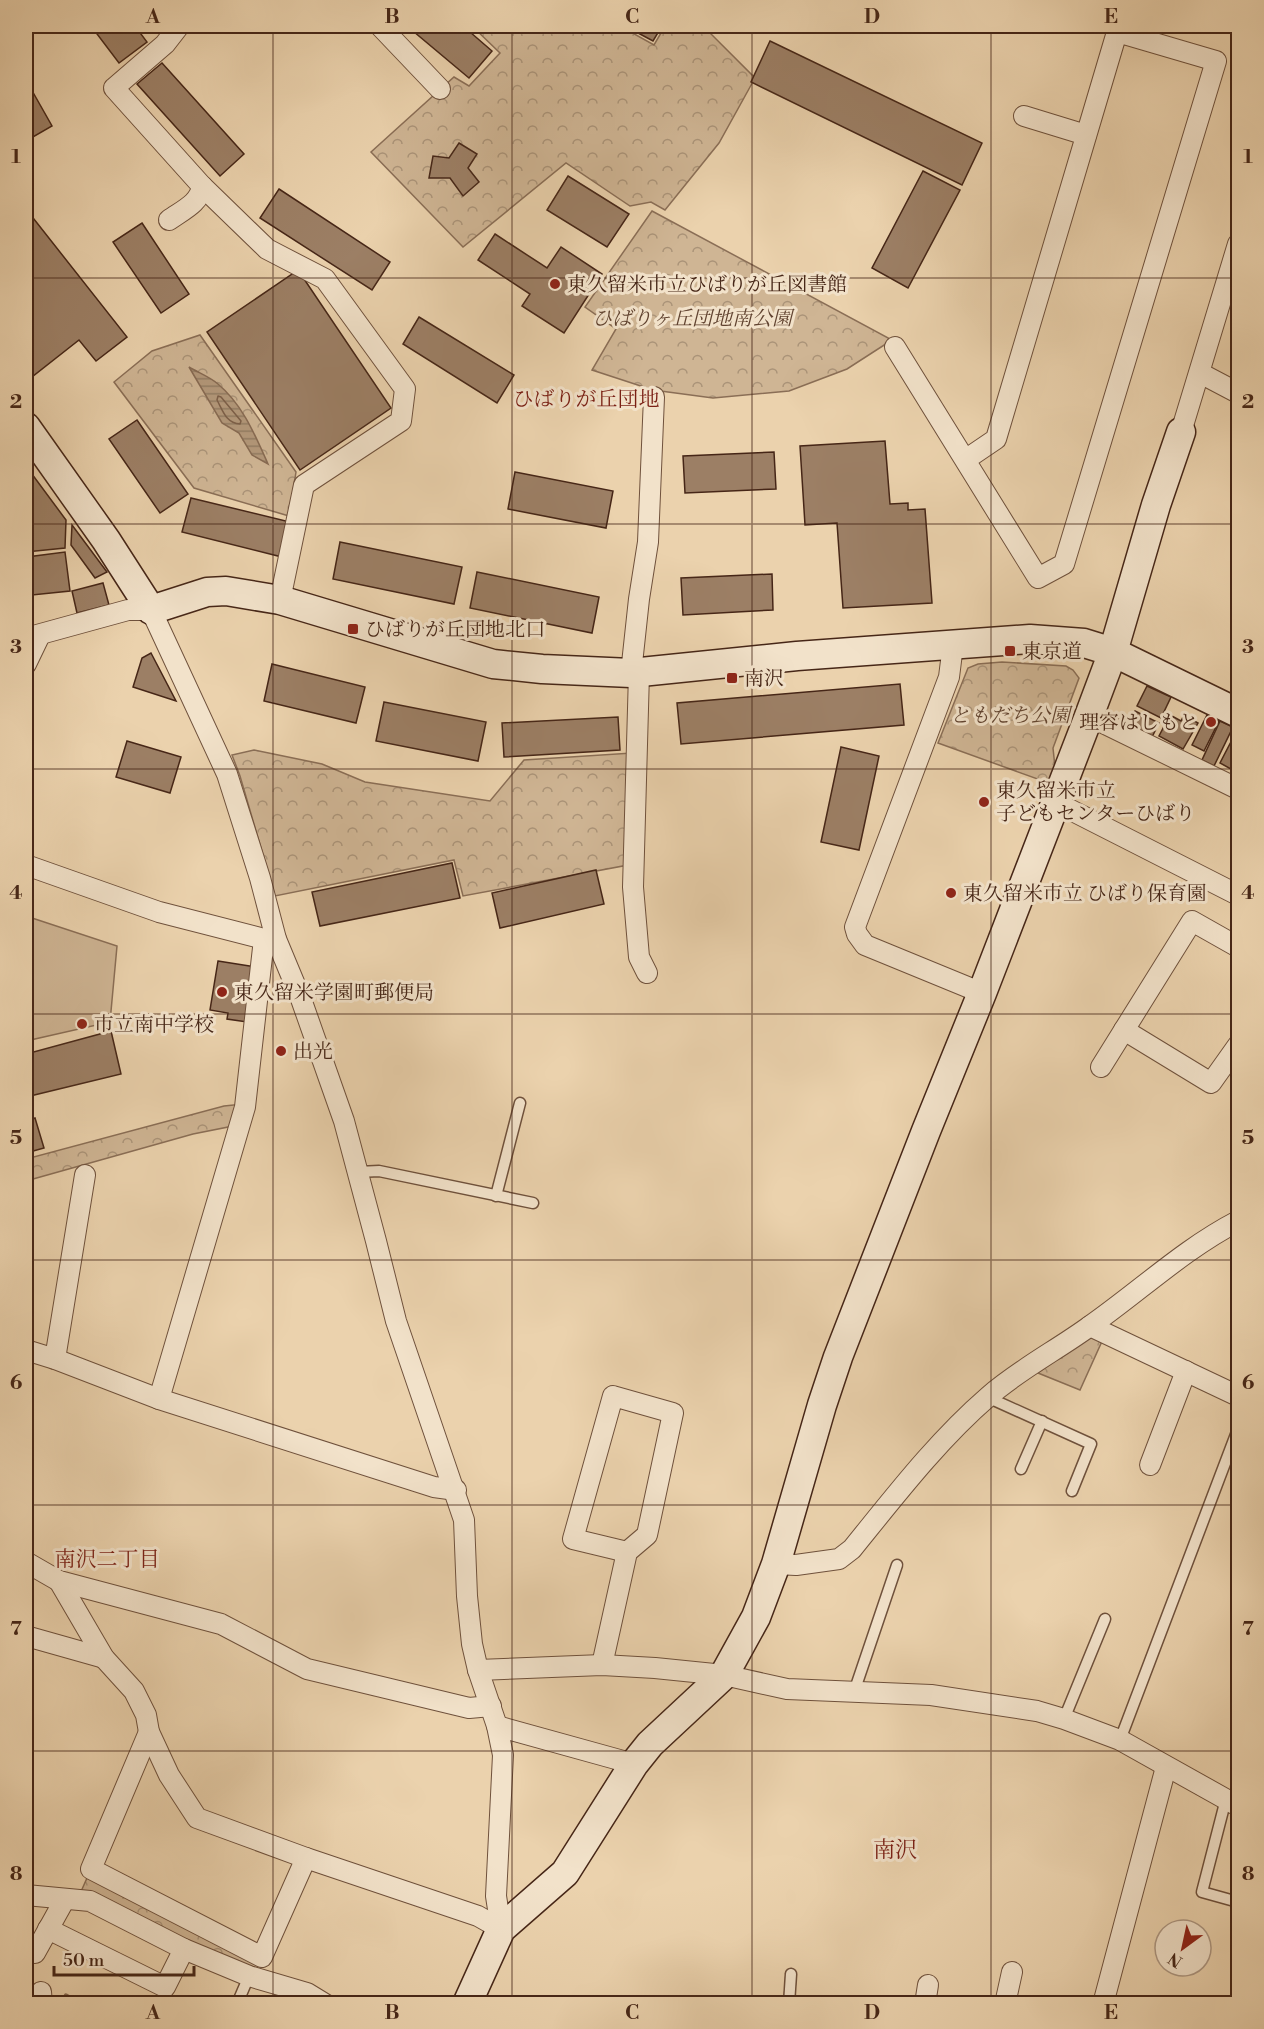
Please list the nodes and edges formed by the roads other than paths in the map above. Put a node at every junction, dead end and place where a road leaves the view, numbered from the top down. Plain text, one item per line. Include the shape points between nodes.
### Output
1 (179, 26) edge
2 (380, 26) edge
3 (441, 89) dead end
4 (1024, 116) dead end
5 (1086, 135) junction
6 (202, 186) junction
7 (169, 220) dead end
8 (1239, 243) edge
9 (895, 347) dead end
10 (1200, 373) junction
11 (1239, 393) edge
12 (654, 397) dead end
13 (1181, 432) joint
14 (30, 441) edge
15 (965, 460) junction
16 (280, 600) junction
17 (151, 610) junction
18 (33, 636) edge
19 (953, 645) junction
20 (1113, 652) junction
21 (26, 664) edge
22 (635, 673) junction
23 (1239, 713) edge
24 (1089, 716) junction
25 (1239, 789) edge
26 (1057, 803) junction
27 (26, 865) edge
28 (1239, 895) edge
29 (270, 939) junction
30 (1239, 947) edge
31 (647, 973) dead end
32 (982, 993) junction
33 (1124, 1030) junction
34 (1239, 1045) edge
35 (1101, 1067) dead end
36 (520, 1103) dead end
37 (358, 1172) junction
38 (85, 1176) dead end
39 (496, 1196) junction
40 (532, 1203) dead end
41 (1239, 1221) edge
42 (1090, 1326) junction
43 (26, 1350) edge
44 (55, 1359) junction
45 (1186, 1371) junction
46 (1239, 1396) edge
47 (987, 1397) junction
48 (159, 1399) junction
49 (1042, 1421) junction
50 (1239, 1429) edge
51 (1150, 1465) dead end
52 (1021, 1469) dead end
53 (456, 1490) junction
54 (1072, 1491) dead end
55 (627, 1552) junction
56 (26, 1562) edge
57 (776, 1564) junction
58 (897, 1565) dead end
59 (59, 1581) junction
60 (1104, 1619) dead end
61 (26, 1636) edge
62 (104, 1658) junction
63 (602, 1665) junction
64 (478, 1670) junction
65 (724, 1675) junction
66 (854, 1692) junction
67 (491, 1706) junction
68 (1064, 1719) junction
69 (497, 1725) junction
70 (149, 1732) junction
71 (1120, 1740) junction
72 (634, 1764) junction
73 (1166, 1767) junction
74 (1232, 1803) edge
75 (306, 1858) junction
76 (26, 1895) edge
77 (65, 1899) junction
78 (1239, 1902) edge
79 (48, 1929) junction
80 (501, 1929) junction
81 (184, 1948) junction
82 (35, 1953) dead end
83 (1012, 1972) dead end
84 (791, 1974) dead end
85 (249, 1976) junction
86 (237, 2004) edge
87 (325, 2004) edge
88 (467, 2004) edge
89 (789, 2004) edge
90 (1005, 2004) edge
91 (1103, 2004) edge

1 - 6 street via 165,44 114,88
2 - 3 street
4 - 5 street
5 - 15 street via 996,439
5 - 15 street via 1116,32 1216,61 1064,564 1038,578
6 - 7 street via 196,201
6 - 16 street via 267,249 325,279 405,389 401,421 304,485
8 - 10 street
9 - 15 street
10 - 11 street
10 - 13 street
12 - 22 street via 648,542 639,598
13 - 20 street
14 - 17 street via 127,570
16 - 17 street via 226,591 207,592
16 - 22 street via 493,664
17 - 18 street via 128,610
17 - 29 street via 227,774 260,878
18 - 21 street
19 - 20 street via 1049,639
19 - 22 street
19 - 32 street via 949,677 855,927 866,945
20 - 23 street
20 - 24 street
22 - 31 street via 633,886 639,957
24 - 25 street
24 - 26 street
26 - 28 street
26 - 32 street
27 - 29 street via 159,912
29 - 37 street via 301,999
29 - 48 street via 245,1107
30 - 33 street via 1192,921
32 - 57 street via 841,1347
33 - 34 street via 1211,1083
33 - 35 street
36 - 39 lane
37 - 39 lane via 379,1171
37 - 53 street via 396,1321
38 - 44 street
39 - 40 lane
41 - 42 street via 1209,1236
42 - 45 street
42 - 47 street
43 - 44 street
44 - 48 street
45 - 46 street
45 - 51 street
47 - 49 lane
47 - 57 street via 930,1454 852,1549 839,1559
48 - 53 street via 434,1488
49 - 52 lane
49 - 54 lane via 1091,1444
50 - 71 lane
53 - 64 street via 465,1520 467,1596
55 - 55 street via 573,1539 612,1396 673,1413 647,1535
55 - 63 street
56 - 59 street
57 - 65 street via 756,1617
58 - 66 lane
59 - 62 street
59 - 67 street via 220,1623 307,1669 469,1708
60 - 68 lane
61 - 62 street
62 - 70 street via 134,1691 146,1715
63 - 64 street
63 - 65 street
64 - 67 street
65 - 66 street via 787,1689
65 - 72 street
66 - 68 street via 958,1698
67 - 69 street
68 - 71 street
69 - 72 street
69 - 80 street via 503,1755 496,1896
70 - 75 street via 169,1775 197,1818
70 - 75 street via 91,1869 262,1957
71 - 73 street
72 - 80 street via 565,1873
73 - 74 street
73 - 91 street
74 - 78 lane via 1202,1892
75 - 80 street via 478,1916
76 - 77 street
77 - 79 street
77 - 81 street via 90,1901
79 - 81 street via 165,1987
79 - 82 street
80 - 88 street
81 - 85 street
83 - 90 street
84 - 89 lane
85 - 86 lane
85 - 87 street via 307,1993

